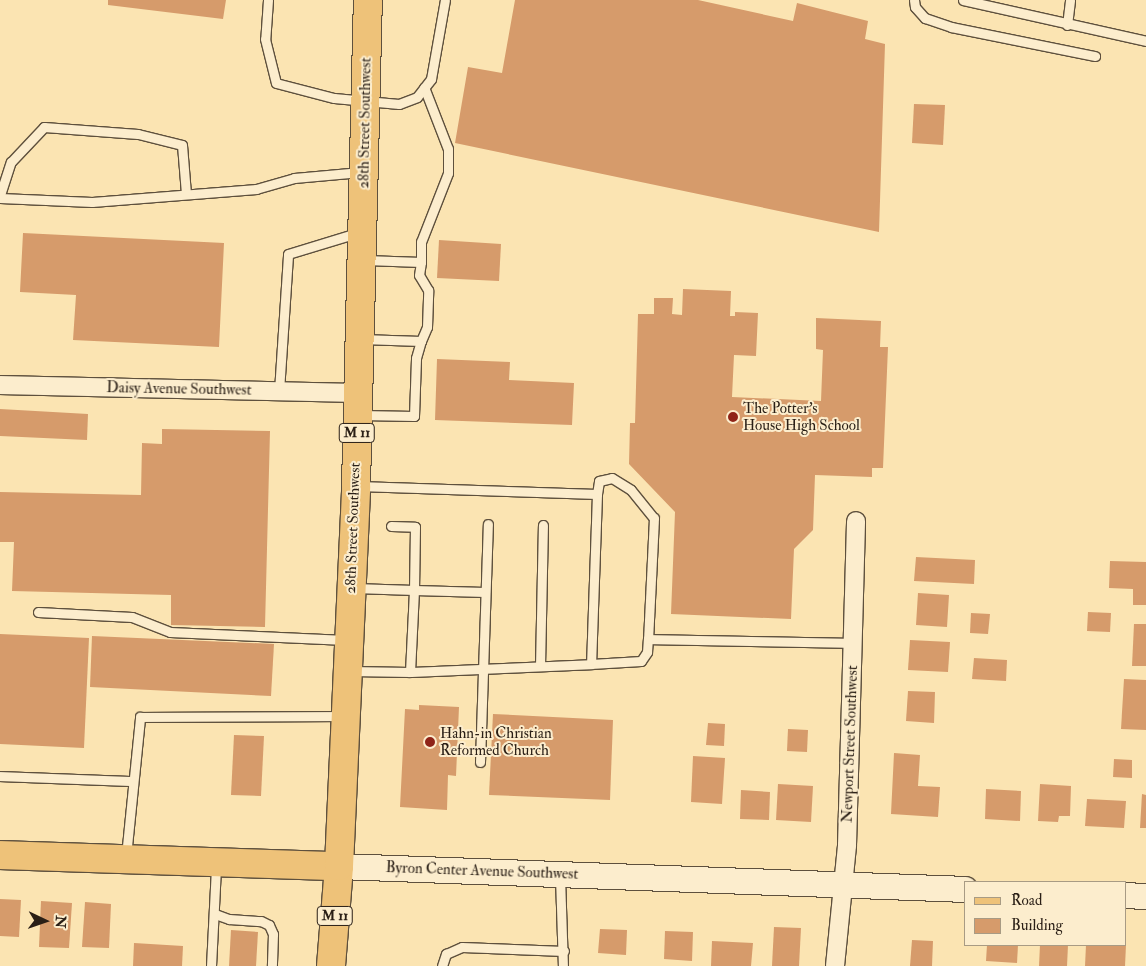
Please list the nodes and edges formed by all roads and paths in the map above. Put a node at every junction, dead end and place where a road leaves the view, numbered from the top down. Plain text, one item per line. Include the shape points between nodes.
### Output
1 (268, 0) edge
2 (368, 0) edge
3 (445, 0) edge
4 (914, 0) edge
5 (963, 0) edge
6 (1070, 0) edge
7 (1067, 25) junction
8 (1146, 41) edge
9 (1095, 56) dead end
10 (424, 87) junction
11 (366, 103) junction
12 (364, 172) junction
13 (186, 194) junction
14 (0, 197) edge
15 (363, 231) junction
16 (362, 260) junction
17 (421, 262) junction
18 (360, 339) junction
19 (421, 341) junction
20 (0, 385) edge
21 (279, 391) junction
22 (358, 404) junction
23 (356, 486) junction
24 (598, 494) junction
25 (856, 521) dead end
26 (488, 524) dead end
27 (543, 525) dead end
28 (392, 526) dead end
29 (351, 588) junction
30 (414, 590) junction
31 (485, 592) junction
32 (38, 612) dead end
33 (648, 639) junction
34 (349, 640) junction
35 (853, 643) junction
36 (591, 664) junction
37 (540, 666) junction
38 (481, 669) junction
39 (348, 671) junction
40 (410, 672) junction
41 (346, 716) junction
42 (480, 762) dead end
43 (0, 776) edge
44 (132, 781) junction
45 (0, 855) edge
46 (126, 860) junction
47 (216, 863) junction
48 (339, 866) junction
49 (560, 874) junction
50 (844, 884) junction
51 (964, 888) edge
52 (1126, 895) edge
53 (1146, 896) edge
54 (215, 914) junction
55 (564, 951) junction
56 (211, 966) edge
57 (272, 966) edge
58 (332, 966) edge
59 (442, 966) edge
60 (563, 966) edge
61 (835, 966) edge

1 - 11 lane via 265,39 276,83
2 - 11 main road, 28th Street Southwest / M 11
3 - 10 lane via 431,80
4 - 9 lane via 915,7 925,18 951,27
5 - 7 lane
6 - 7 lane
7 - 8 lane
10 - 11 lane via 417,97 399,104
10 - 17 lane via 448,149 448,173 421,242
11 - 12 main road, 28th Street Southwest / M 11
12 - 13 lane via 294,178 256,188
12 - 15 main road, 28th Street Southwest / M 11
13 - 14 lane via 92,202
13 - 14 lane via 182,145 138,134 44,127 11,162
15 - 16 main road, 28th Street Southwest / M 11
15 - 21 lane via 288,254
16 - 17 lane
16 - 18 main road, 28th Street Southwest / M 11
17 - 19 lane via 419,275 428,290 427,327
18 - 19 lane
18 - 22 main road, 28th Street Southwest / M 11
19 - 22 lane via 416,358 414,416
20 - 21 street, Daisy Avenue Southwest
21 - 22 street, Daisy Avenue Southwest
22 - 23 main road, 28th Street Southwest / M 11
23 - 24 lane
23 - 29 main road, 28th Street Southwest / M 11
24 - 33 lane via 599,481 612,478 631,490 654,518
24 - 36 lane
25 - 35 street, Newport Street Southwest
26 - 31 lane
27 - 37 lane
28 - 30 lane via 415,528
29 - 30 lane
29 - 34 main road, 28th Street Southwest / M 11
30 - 31 lane
30 - 40 lane
31 - 38 lane
32 - 34 lane via 132,617 170,632
33 - 35 lane
33 - 36 lane via 647,652 641,661
34 - 39 main road, 28th Street Southwest / M 11
35 - 50 street, Newport Street Southwest
36 - 37 lane
37 - 38 lane
38 - 40 lane
38 - 42 lane
39 - 40 lane
39 - 41 main road, 28th Street Southwest / M 11
41 - 44 lane via 140,717
41 - 48 main road, 28th Street Southwest / M 11
43 - 44 lane
44 - 46 lane
45 - 46 main road, Byron Center Avenue Southwest
46 - 47 main road, Byron Center Avenue Southwest
47 - 48 main road, Byron Center Avenue Southwest
47 - 54 lane
48 - 49 main road, Byron Center Avenue Southwest
48 - 58 main road, 28th Street Southwest / M 11
49 - 50 main road, Byron Center Avenue Southwest
49 - 55 lane
50 - 51 main road, Byron Center Avenue Southwest
50 - 61 street, Newport Street Southwest
52 - 53 main road
54 - 56 lane
54 - 57 lane via 229,919 261,920 269,925 273,934
55 - 59 lane via 462,947 446,954
55 - 60 lane

